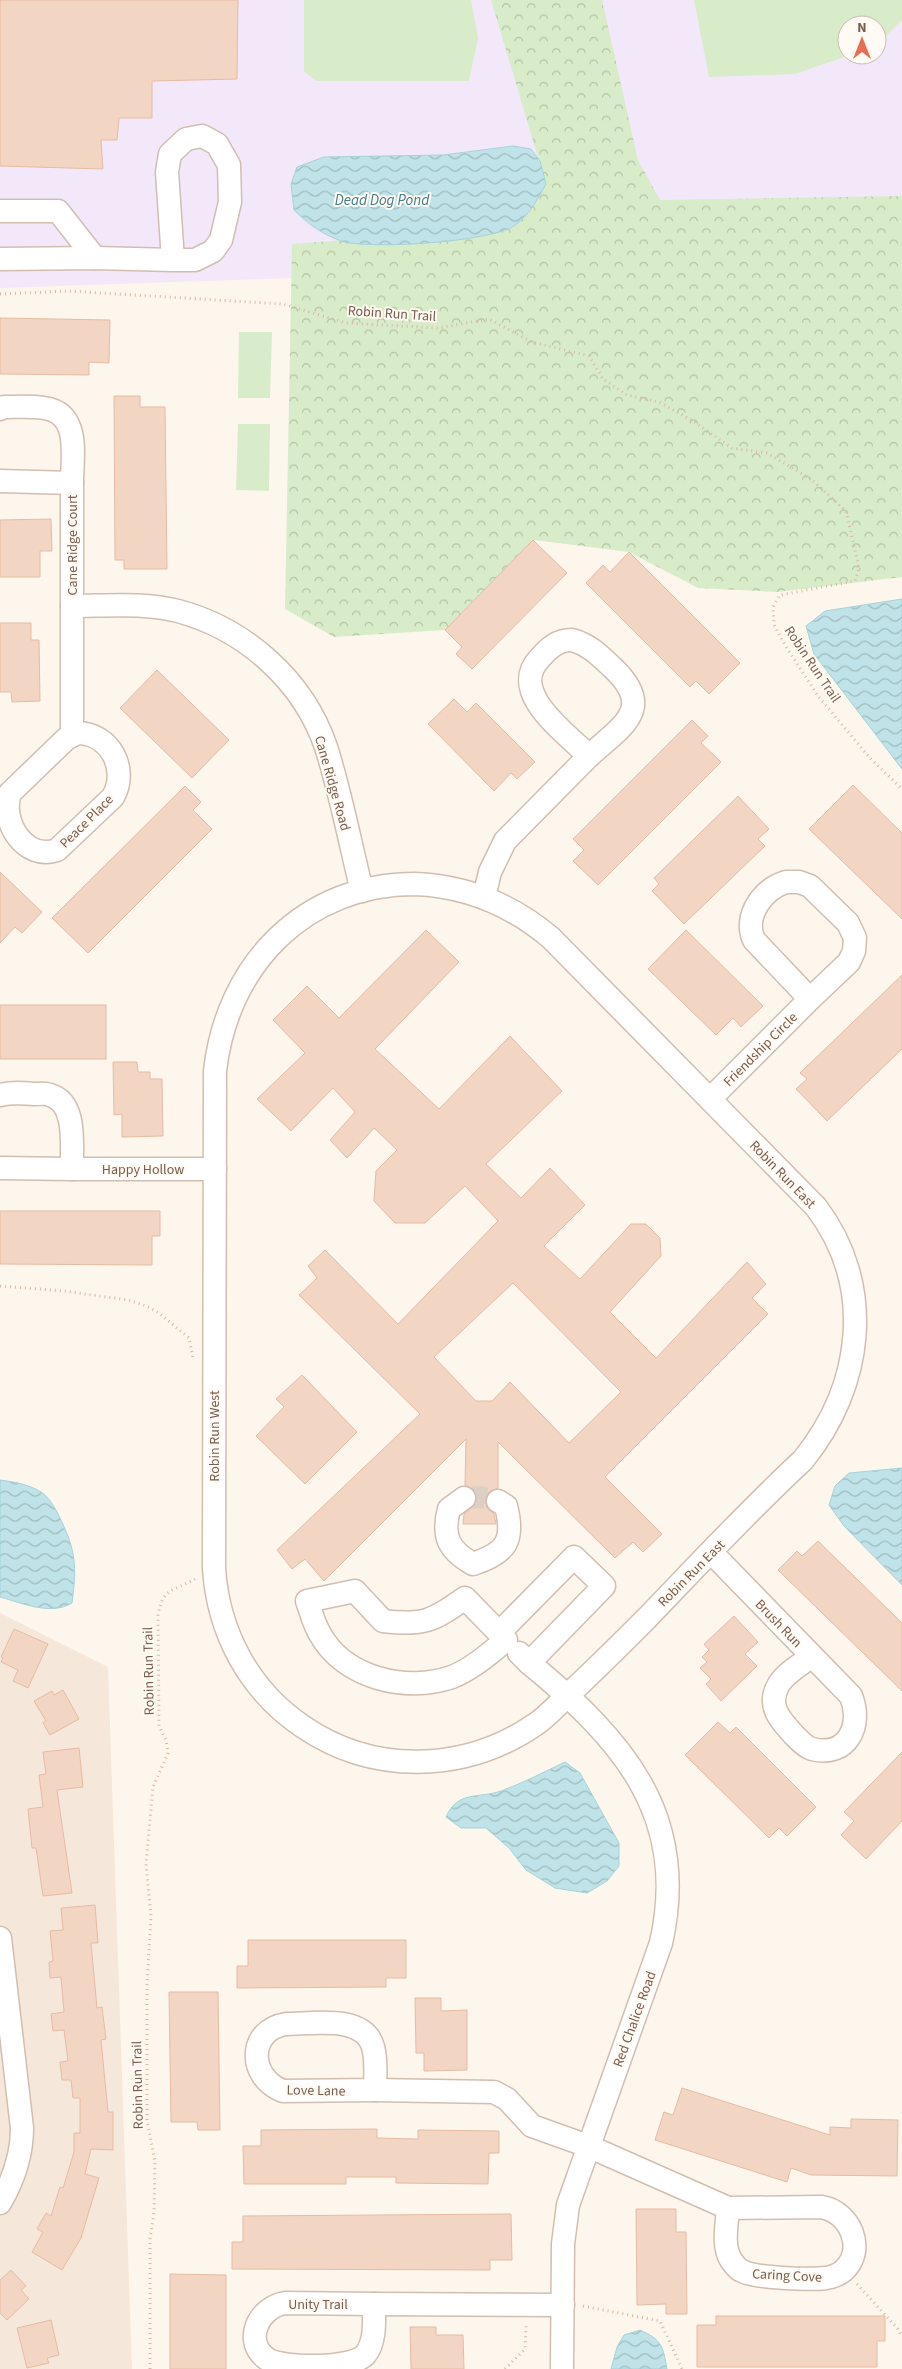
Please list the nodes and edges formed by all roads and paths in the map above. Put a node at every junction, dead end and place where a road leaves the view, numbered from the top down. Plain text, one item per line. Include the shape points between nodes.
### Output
1 (0, 211) edge
2 (96, 258) junction
3 (0, 259) edge
4 (173, 260) junction
5 (0, 294) edge
6 (0, 409) edge
7 (0, 481) edge
8 (72, 483) junction
9 (72, 606) junction
10 (72, 734) junction
11 (589, 756) junction
12 (902, 789) edge
13 (362, 891) junction
14 (484, 897) junction
15 (810, 999) junction
16 (0, 1095) edge
17 (710, 1099) junction
18 (0, 1168) edge
19 (72, 1169) junction
20 (215, 1169) junction
21 (0, 1286) edge
22 (194, 1361) dead end
23 (464, 1498) dead end
24 (498, 1501) dead end
25 (711, 1552) junction
26 (473, 1564) junction
27 (195, 1569) dead end
28 (465, 1598) junction
29 (502, 1637) junction
30 (811, 1656) junction
31 (529, 1663) junction
32 (568, 1695) junction
33 (0, 1938) edge
34 (375, 2090) junction
35 (588, 2146) junction
36 (0, 2203) edge
37 (728, 2208) junction
38 (844, 2270) junction
39 (374, 2304) junction
40 (567, 2305) junction
41 (526, 2319) dead end
42 (902, 2337) edge
43 (150, 2369) edge
44 (505, 2369) edge
45 (562, 2369) edge
46 (682, 2369) edge

1 - 2 street via 58,211
2 - 3 street
2 - 4 street
4 - 4 street via 195,260 213,251 221,240 230,202 229,165 217,144 202,136 186,139 170,154 167,172
5 - 12 path, Robin Run Trail via 68,291 283,304 346,323 438,328 489,319 532,342 589,356 603,379 627,395 659,402 732,448 767,454 811,479 846,511 859,568 855,581 780,595 773,607 774,625 818,696 870,758
6 - 8 street, Cane Ridge Court via 44,408 61,414 71,430
7 - 8 street, Cane Ridge Court
8 - 9 street, Cane Ridge Court
9 - 10 street
9 - 13 street, Cane Ridge Road via 135,605 178,611 240,638 279,671 309,712 325,747
10 - 10 street, Peace Place via 6,800 7,824 25,844 40,853 61,848 113,796 119,784 118,762 100,740 86,733
11 - 11 street via 626,721 632,710 633,696 626,681 590,647 567,640 553,645 535,663 529,687 537,702
11 - 14 street via 506,842 490,872
13 - 14 street, Robin Run East via 388,885 424,884
13 - 20 street, Robin Run West via 330,902 293,925 262,954 234,997 222,1029 216,1062
14 - 17 street, Robin Run East via 523,917 551,938
15 - 15 street, Friendship Circle via 849,962 855,938 848,923 814,889 799,882 786,882 778,884 757,904 751,918 751,933
15 - 17 street, Friendship Circle
16 - 19 street via 51,1095 61,1102 69,1116
17 - 25 street, Robin Run East via 820,1213 846,1266 855,1318 850,1368 840,1402 828,1425 803,1460
18 - 19 street, Happy Hollow
19 - 20 street, Happy Hollow
20 - 32 street, Robin Run West via 214,1576 225,1627 248,1673 270,1700 309,1732 356,1753 398,1762 432,1762 491,1749 536,1724
21 - 22 path via 64,1291 128,1300 146,1306 160,1313 189,1338
23 - 26 street via 449,1509 445,1524 448,1542 457,1555
24 - 26 street via 506,1506 510,1523 507,1543 493,1557
25 - 30 street, Brush Run
25 - 32 street, Robin Run East
26 - 28 street
27 - 43 path, Robin Run Trail via 195,1578 168,1591 161,1600 158,1615 160,1726 168,1753 153,1787 146,1864 151,1917 147,1986 147,2120 155,2162 150,2239
28 - 29 street, Red Chalice Road
28 - 29 street via 441,1616 411,1624 383,1621 355,1591 307,1601 320,1634 344,1662 378,1680 423,1683 452,1677 480,1662
29 - 31 street, Red Chalice Road
29 - 31 street via 574,1557 604,1586
30 - 30 street, Brush Run via 852,1696 857,1710 853,1732 836,1748 813,1749 802,1743 778,1718 774,1702 778,1686
31 - 32 street, Red Chalice Road
32 - 35 street, Red Chalice Road via 616,1746 641,1781 658,1821 668,1873 661,1943
33 - 36 street via 22,2136 15,2172
34 - 34 street, Love Lane via 373,2048 355,2027 345,2024 278,2025 270,2029 259,2043 258,2068 275,2088 283,2091
34 - 35 street, Love Lane via 494,2092 507,2099 532,2126
35 - 37 street
35 - 40 street, Red Chalice Road via 566,2217 563,2244
37 - 38 street, Caring Cove via 727,2252 742,2272 756,2276 826,2278
37 - 38 street via 829,2208 843,2217 852,2231 854,2248
38 - 42 path
39 - 39 street, Unity Trail via 277,2304 258,2321 257,2346 267,2360 283,2367 343,2367 360,2361 369,2350
39 - 40 street, Unity Trail
40 - 45 street, Red Chalice Road
40 - 46 path via 660,2321
41 - 44 path via 525,2348

